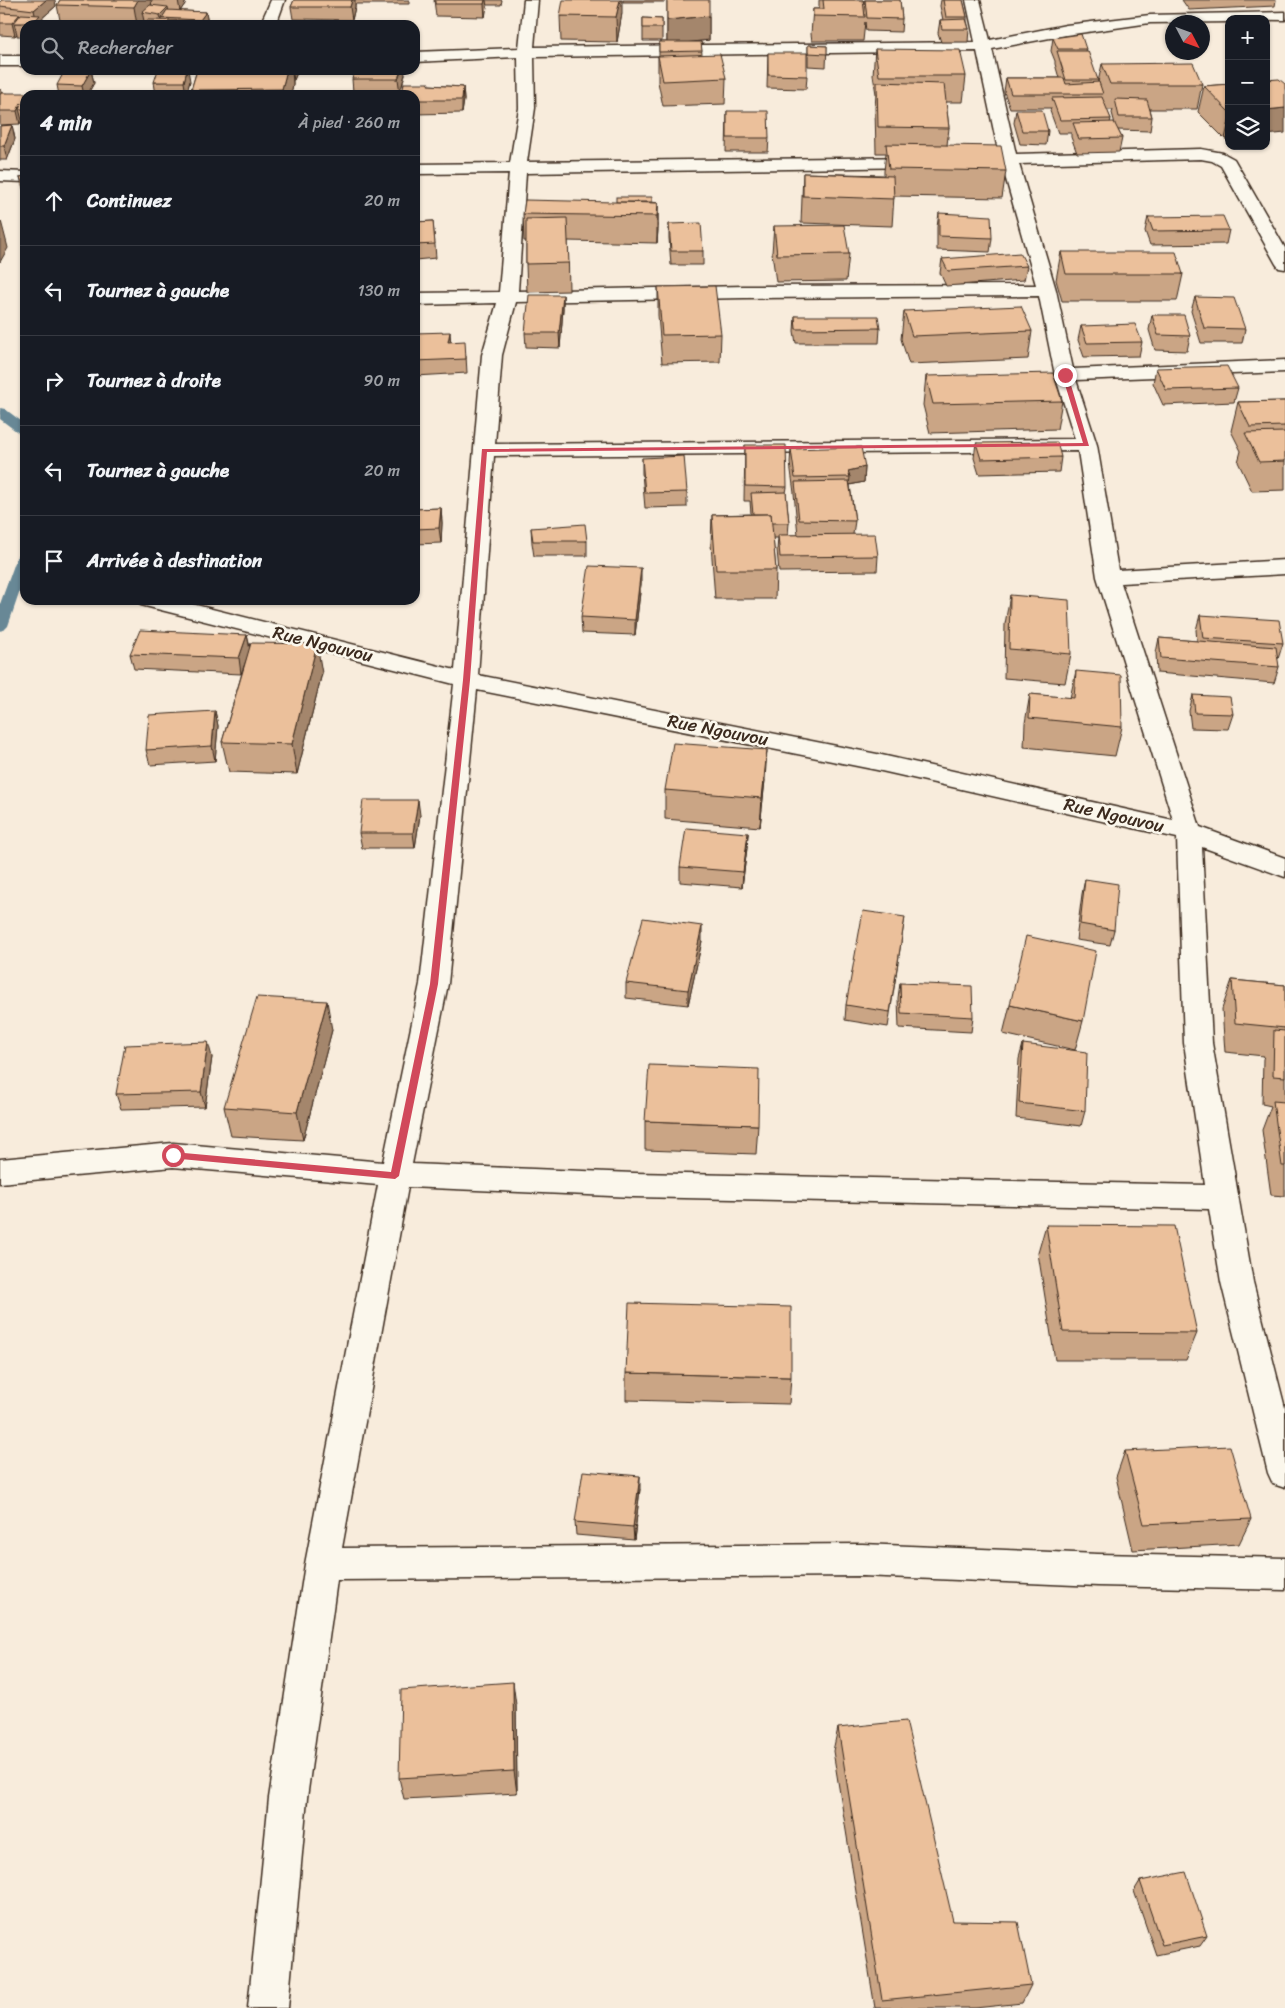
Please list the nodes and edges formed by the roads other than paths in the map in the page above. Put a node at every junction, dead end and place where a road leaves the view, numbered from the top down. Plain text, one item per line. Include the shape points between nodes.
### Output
1 (278, 0) edge
2 (531, 0) edge
3 (973, 0) edge
4 (1285, 16) edge
5 (270, 20) edge
6 (984, 46) junction
7 (526, 52) junction
8 (420, 57) edge
9 (0, 61) edge
10 (20, 61) edge
11 (1009, 160) junction
12 (941, 161) edge
13 (970, 161) edge
14 (518, 167) junction
15 (420, 169) edge
16 (0, 176) edge
17 (20, 177) edge
18 (1285, 264) edge
19 (1047, 290) junction
20 (508, 298) junction
21 (420, 299) edge
22 (1285, 366) edge
23 (1065, 375) junction
24 (1086, 445) junction
25 (484, 450) junction
26 (1285, 567) edge
27 (1108, 577) junction
28 (169, 605) edge
29 (466, 680) junction
30 (1189, 832) junction
31 (1285, 868) edge
32 (0, 1171) edge
33 (395, 1176) junction
34 (1222, 1198) junction
35 (1285, 1473) edge
36 (322, 1564) junction
37 (1285, 1574) edge
38 (268, 2008) edge

1 - 5 street
2 - 7 street
3 - 6 street
4 - 6 street via 1150,19 1066,30
6 - 7 street
6 - 11 street
7 - 8 street
7 - 14 street via 527,108
9 - 10 street
11 - 13 street
11 - 18 street via 1200,154 1217,157 1228,163
11 - 19 street
12 - 14 street
14 - 15 street
14 - 20 street
16 - 17 street
19 - 20 street
19 - 23 street
20 - 21 street
20 - 25 street via 492,355
22 - 23 street
23 - 24 street
24 - 25 street
24 - 27 street
25 - 29 street
26 - 27 street
27 - 30 street
28 - 29 street, Rue Ngouvou
29 - 30 street, Rue Ngouvou via 877,762
29 - 33 street via 434,984
30 - 31 street, Rue Ngouvou
30 - 34 street via 1198,1043
32 - 33 street via 173,1155
33 - 34 street via 634,1185
33 - 36 street
34 - 35 street via 1237,1282
36 - 37 street via 862,1560
36 - 38 street via 288,1798

